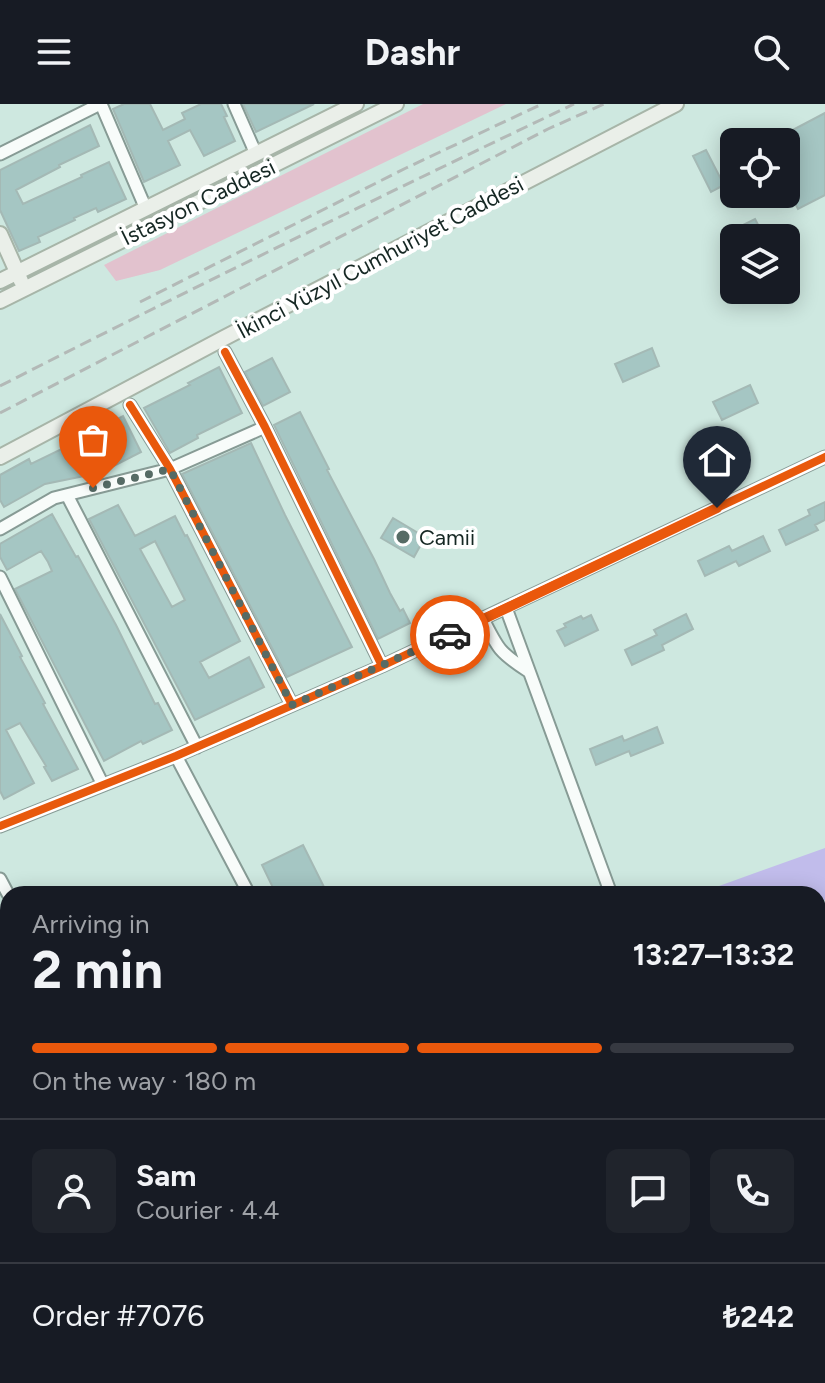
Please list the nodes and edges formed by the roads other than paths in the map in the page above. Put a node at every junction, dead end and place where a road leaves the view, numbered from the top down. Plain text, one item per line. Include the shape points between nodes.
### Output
1 (100, 104) edge
2 (234, 104) edge
3 (356, 104) edge
4 (396, 104) edge
5 (676, 104) edge
6 (0, 154) edge
7 (256, 154) junction
8 (146, 209) junction
9 (0, 234) edge
10 (6, 276) edge
11 (12, 295) edge
12 (225, 352) dead end
13 (130, 405) dead end
14 (265, 427) junction
15 (0, 457) edge
16 (825, 457) edge
17 (170, 469) junction
18 (67, 495) junction
19 (0, 529) edge
20 (0, 577) edge
21 (506, 608) junction
22 (483, 619) junction
23 (382, 666) junction
24 (529, 672) junction
25 (292, 705) junction
26 (197, 747) junction
27 (176, 756) junction
28 (103, 785) junction
29 (0, 811) edge
30 (3, 825) edge
31 (245, 886) edge
32 (608, 886) edge

1 - 6 street
1 - 8 street
2 - 7 street
3 - 7 main road, İstasyon Caddesi
4 - 11 main road, İstasyon Caddesi
5 - 15 main road, İkinci Yüzyıl Cumhuriyet Caddesi
7 - 8 main road, İstasyon Caddesi
8 - 10 main road, İstasyon Caddesi
9 - 10 main road
10 - 11 main road
12 - 14 street
13 - 17 street
14 - 17 street
14 - 23 street
16 - 21 street
17 - 18 street
17 - 25 street
18 - 19 street
18 - 26 street
20 - 28 street
21 - 22 street
21 - 24 street
22 - 23 street
22 - 24 street via 501,652
23 - 25 street
24 - 32 street
25 - 26 street
26 - 27 street
27 - 28 street
27 - 31 street
28 - 30 street
29 - 30 street

